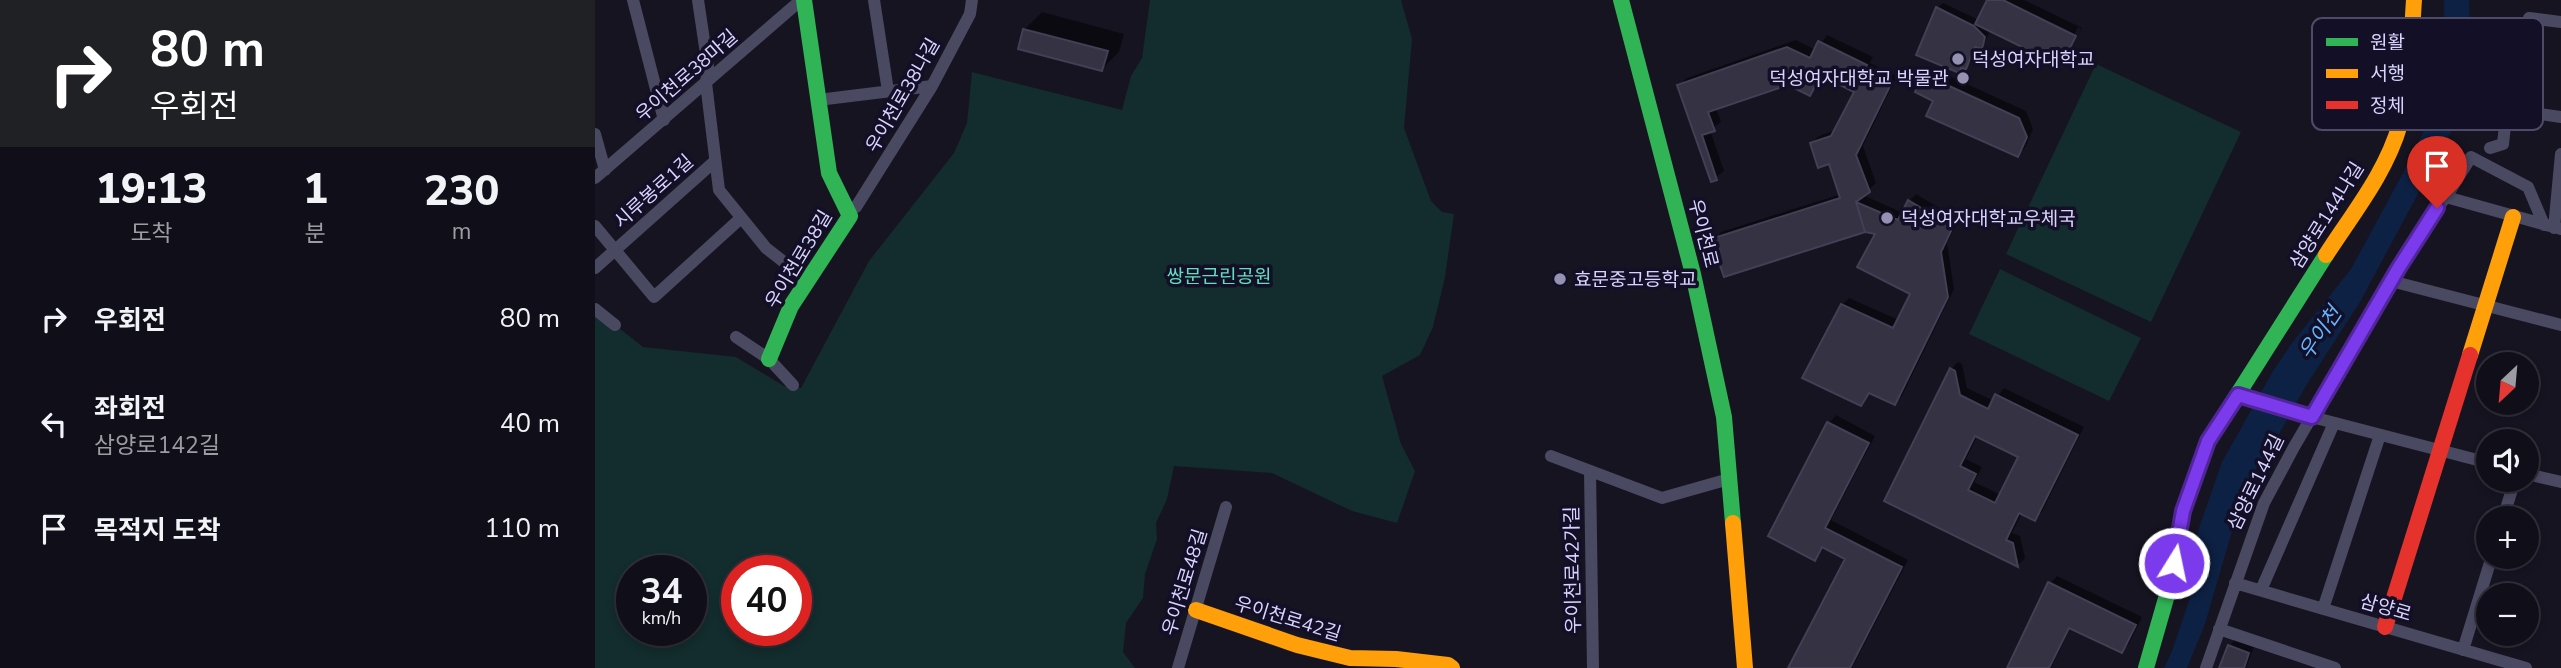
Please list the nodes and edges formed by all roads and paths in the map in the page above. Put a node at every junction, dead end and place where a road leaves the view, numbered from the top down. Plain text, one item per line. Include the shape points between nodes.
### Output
1 (633, 0) edge
2 (698, 0) edge
3 (802, 0) edge
4 (874, 0) edge
5 (972, 0) edge
6 (1622, 0) edge
7 (2414, 0) edge
8 (2413, 18) edge
9 (2543, 20) edge
10 (2561, 22) edge
11 (706, 83) junction
12 (932, 86) junction
13 (888, 92) junction
14 (818, 100) junction
15 (2543, 114) edge
16 (2561, 117) edge
17 (664, 120) junction
18 (2397, 130) edge
19 (2504, 130) edge
20 (595, 134) edge
21 (2490, 148) dead end
22 (2561, 154) edge
23 (715, 162) junction
24 (600, 174) edge
25 (2446, 197) junction
26 (856, 206) dead end
27 (2513, 217) junction
28 (741, 218) junction
29 (595, 226) edge
30 (2553, 227) edge
31 (616, 250) junction
32 (595, 268) edge
33 (812, 274) junction
34 (2391, 281) junction
35 (2484, 306) junction
36 (595, 309) edge
37 (615, 325) dead end
38 (2561, 325) edge
39 (736, 337) dead end
40 (769, 359) junction
41 (793, 385) dead end
42 (2238, 395) junction
43 (2312, 417) junction
44 (2334, 423) junction
45 (2380, 435) junction
46 (2442, 451) junction
47 (1551, 456) dead end
48 (2476, 460) edge
49 (1590, 471) junction
50 (2539, 477) edge
51 (1729, 479) junction
52 (2561, 482) edge
53 (1226, 507) dead end
54 (2488, 569) edge
55 (2235, 583) junction
56 (2261, 590) junction
57 (2323, 609) junction
58 (1196, 610) junction
59 (2385, 627) junction
60 (2219, 629) junction
61 (2463, 650) junction
62 (1178, 668) edge
63 (1452, 668) edge
64 (1593, 668) edge
65 (1745, 668) edge
66 (2146, 668) edge
67 (2206, 668) edge
68 (2336, 668) edge
69 (2526, 668) edge

1 - 17 street
2 - 11 street, 시루봉로1길 via 708,66
3 - 11 street, 우이천로38마길
3 - 14 street, 우이천로38길
4 - 13 street
5 - 12 street, 우이천로38나길 via 970,14
6 - 51 street, 우이천로 via 1693,274 1724,417
7 - 8 street, 삼양로144나길
9 - 10 street
11 - 17 street, 우이천로38마길
11 - 23 street, 시루봉로1길
12 - 13 street
12 - 26 street, 우이천로38나길
13 - 14 street
14 - 33 street, 우이천로38길 via 829,173 850,216
15 - 16 street
17 - 24 street, 우이천로38마길
18 - 42 street, 삼양로144나길 via 2376,178
19 - 21 street via 2503,144
20 - 24 street
22 - 30 street
23 - 28 street, 시루봉로1길 via 719,190
23 - 31 street, 시루봉로1길
25 - 27 street
25 - 30 street, 삼양로144길 via 2471,157 2528,187
25 - 34 street, 삼양로144길
27 - 30 street
27 - 35 street
28 - 31 street, 시루봉로1길 via 654,297
28 - 33 street, 시루봉로1길 via 766,248 798,273
29 - 31 street
31 - 32 street, 시루봉로1길
33 - 40 street, 우이천로38길 via 791,306
34 - 35 street
34 - 43 street, 삼양로144길
35 - 38 street
35 - 46 street
36 - 37 street
39 - 40 street
40 - 41 street
42 - 43 street
42 - 66 street, 삼양로144나길 via 2208,441 2183,511 2169,589
43 - 44 street
43 - 55 street, 삼양로144길 via 2265,503
44 - 45 street
44 - 56 street
45 - 46 street
45 - 57 street
46 - 48 street
46 - 59 street
47 - 49 street
49 - 51 street via 1663,498
49 - 64 street, 우이천로42가길
50 - 52 street
51 - 65 street, 우이천로
53 - 58 street, 우이천로48길
54 - 61 street
55 - 56 street, 삼양로
55 - 60 street, 삼양로144길
56 - 57 street, 삼양로
57 - 59 street, 삼양로
58 - 62 street, 우이천로48길
58 - 63 street, 우이천로42길 via 1350,658
59 - 61 street, 삼양로
60 - 67 street, 삼양로144길
60 - 68 street
61 - 69 street, 삼양로

